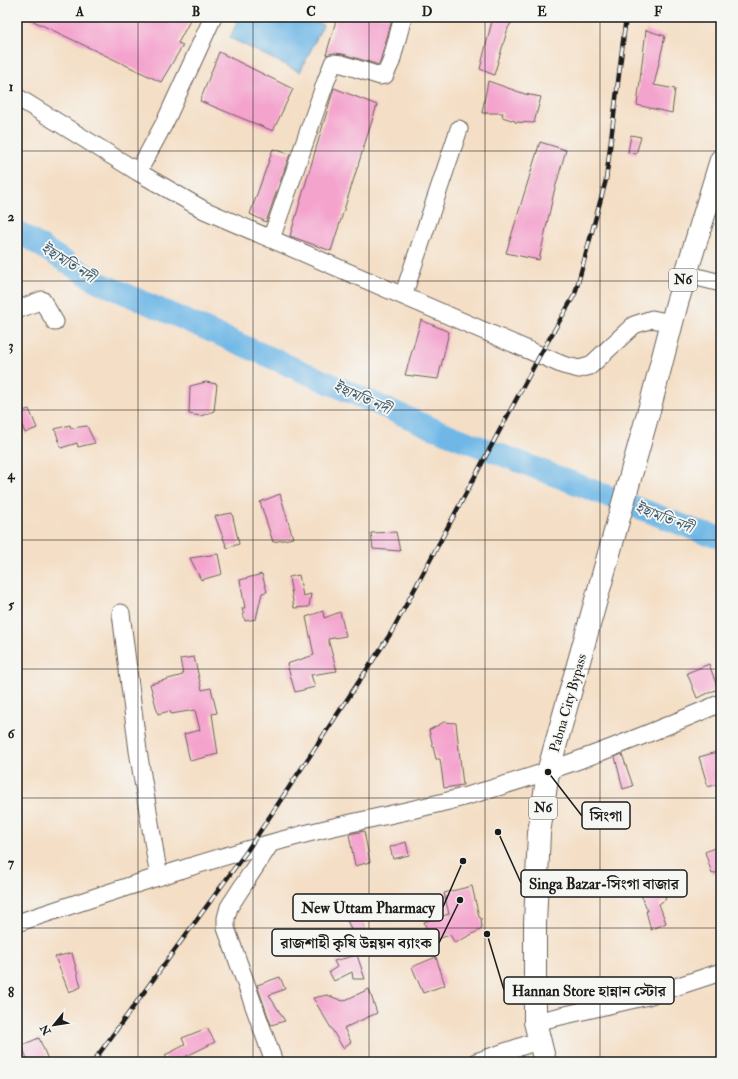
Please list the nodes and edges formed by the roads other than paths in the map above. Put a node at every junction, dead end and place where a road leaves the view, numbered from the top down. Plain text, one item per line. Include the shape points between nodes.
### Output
1 (213, 17) edge
2 (403, 17) edge
3 (17, 97) edge
4 (459, 129) dead end
5 (721, 160) edge
6 (138, 172) junction
7 (271, 239) junction
8 (685, 274) junction
9 (721, 283) edge
10 (403, 296) junction
11 (17, 310) edge
12 (55, 322) dead end
13 (672, 323) junction
14 (121, 613) dead end
15 (721, 703) edge
16 (548, 772) junction
17 (270, 844) junction
18 (159, 877) junction
19 (17, 923) edge
20 (721, 972) edge
21 (538, 1031) junction
22 (274, 1062) edge
23 (476, 1062) edge
24 (545, 1062) edge

1 - 6 street via 165,122
2 - 7 street via 385,75 380,76 334,63
3 - 6 street
4 - 10 street
5 - 8 highway, N6
6 - 7 street via 204,210
7 - 10 street
8 - 9 street
8 - 13 highway, N6
10 - 13 street via 563,365 579,369 590,366 634,325 652,319
11 - 12 street via 42,300
13 - 16 highway, Pabna City Bypass / N6
14 - 18 street via 138,751
15 - 16 street
16 - 17 street via 462,798
16 - 21 highway, Pabna City Bypass / N6 via 539,833 535,923
17 - 18 street
17 - 22 street via 229,907 226,928
18 - 19 street
20 - 21 street
21 - 23 street
21 - 24 highway, Pabna City Bypass / N6

